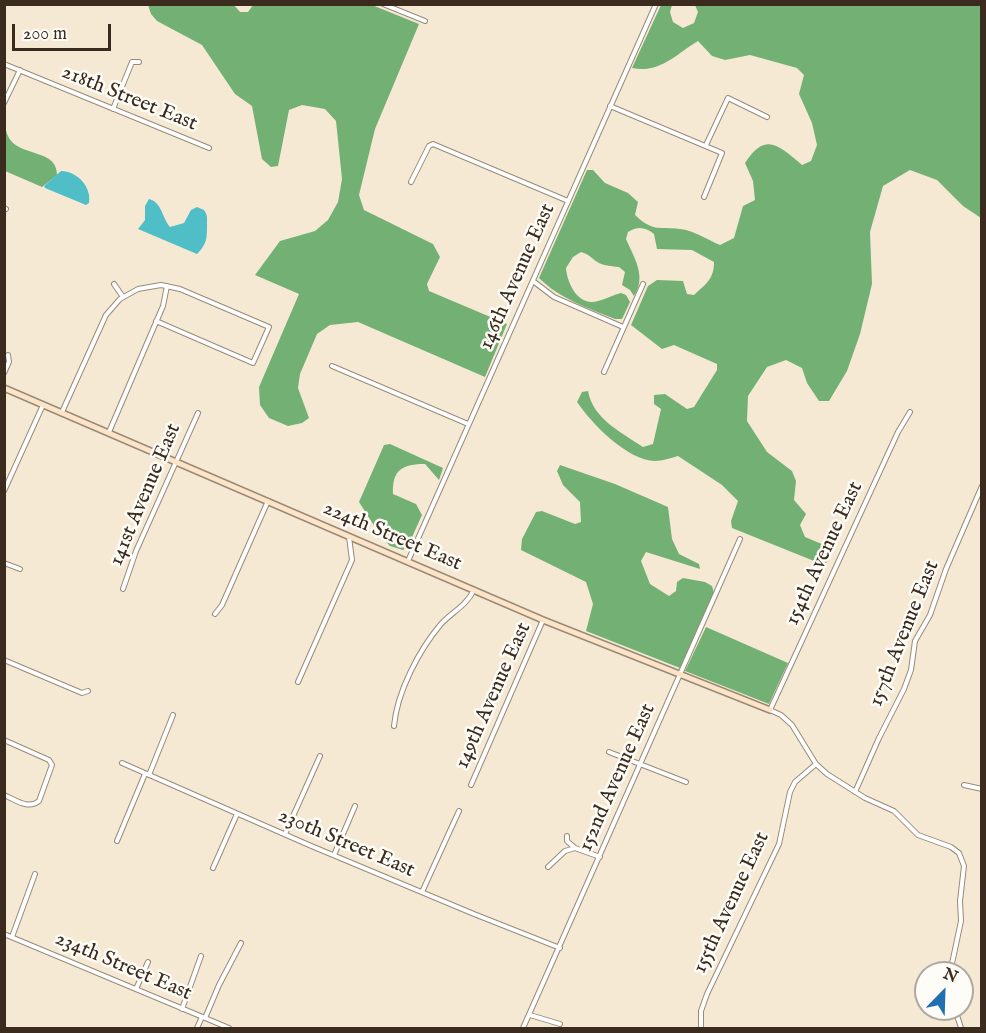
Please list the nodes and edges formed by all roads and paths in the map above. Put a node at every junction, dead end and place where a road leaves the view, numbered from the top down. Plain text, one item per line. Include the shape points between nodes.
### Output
1 (383, 4) edge
2 (656, 4) edge
3 (425, 21) dead end
4 (140, 62) dead end
5 (4, 64) edge
6 (20, 70) junction
7 (4, 103) edge
8 (610, 106) junction
9 (113, 109) junction
10 (767, 117) dead end
11 (706, 145) junction
12 (209, 148) dead end
13 (411, 182) dead end
14 (704, 197) dead end
15 (568, 201) junction
16 (533, 281) junction
17 (114, 284) dead end
18 (643, 284) dead end
19 (167, 286) junction
20 (123, 297) junction
21 (156, 321) junction
22 (623, 327) junction
23 (8, 355) dead end
24 (332, 366) dead end
25 (604, 372) dead end
26 (4, 373) edge
27 (4, 388) edge
28 (43, 404) junction
29 (62, 412) junction
30 (910, 412) dead end
31 (198, 413) dead end
32 (468, 424) junction
33 (109, 432) junction
34 (177, 462) junction
35 (981, 486) edge
36 (4, 491) edge
37 (268, 501) junction
38 (348, 536) junction
39 (740, 539) dead end
40 (408, 561) junction
41 (4, 563) edge
42 (20, 569) dead end
43 (123, 589) dead end
44 (474, 590) junction
45 (215, 614) dead end
46 (543, 620) junction
47 (4, 660) edge
48 (680, 674) junction
49 (298, 682) dead end
50 (88, 691) dead end
51 (770, 710) junction
52 (173, 715) dead end
53 (394, 726) dead end
54 (4, 740) edge
55 (609, 752) dead end
56 (320, 756) dead end
57 (122, 763) dead end
58 (640, 764) junction
59 (816, 764) junction
60 (147, 775) junction
61 (686, 782) dead end
62 (471, 785) dead end
63 (964, 785) dead end
64 (981, 789) edge
65 (855, 792) junction
66 (4, 795) edge
67 (355, 806) dead end
68 (459, 810) dead end
69 (237, 814) junction
70 (285, 834) junction
71 (117, 841) dead end
72 (575, 848) junction
73 (567, 849) junction
74 (334, 855) junction
75 (600, 857) junction
76 (548, 867) dead end
77 (213, 868) dead end
78 (35, 874) dead end
79 (422, 892) junction
80 (4, 934) edge
81 (12, 937) junction
82 (241, 943) dead end
83 (560, 948) junction
84 (201, 956) dead end
85 (953, 961) edge
86 (148, 962) dead end
87 (136, 989) junction
88 (182, 1009) junction
89 (530, 1015) junction
90 (204, 1018) junction
91 (560, 1024) dead end
92 (197, 1029) edge
93 (229, 1029) edge
94 (523, 1029) edge
95 (700, 1029) edge

1 - 3 street
2 - 8 street, 146th Avenue East
4 - 9 street via 132,62
5 - 6 street, 218th Street East
6 - 7 street
6 - 9 street, 218th Street East
8 - 11 street
8 - 15 street, 146th Avenue East
9 - 12 street, 218th Street East
10 - 11 street via 728,98
11 - 14 street via 722,155
13 - 15 street via 433,144
15 - 16 street, 146th Avenue East
16 - 22 street via 554,297
16 - 32 street, 146th Avenue East
17 - 20 street
18 - 22 street
19 - 20 street via 145,287
19 - 21 street
19 - 21 street via 269,327 253,363
20 - 29 street via 103,321
21 - 33 street
22 - 25 street
23 - 26 street
24 - 32 street
27 - 28 street, 224th Street East
28 - 29 street, 224th Street East
28 - 36 street
29 - 33 street, 224th Street East
30 - 51 street, 154th Avenue East
31 - 34 street, 141st Avenue East
32 - 40 street, 146th Avenue East
33 - 34 street, 224th Street East
34 - 37 street, 224th Street East
34 - 43 street, 141st Avenue East
35 - 65 street, 157th Avenue East via 930,615 915,641 904,689
37 - 38 street, 224th Street East
37 - 45 street
38 - 40 street, 224th Street East
38 - 49 street via 352,560
39 - 48 street, 152nd Avenue East
40 - 44 street, 224th Street East
41 - 42 street
44 - 46 street, 224th Street East
44 - 53 street via 423,647 397,705
46 - 48 street, 224th Street East
46 - 62 street, 149th Avenue East
47 - 50 street via 82,693
48 - 51 street, 224th Street East
48 - 58 street, 152nd Avenue East
51 - 59 street via 792,725
52 - 60 street
54 - 66 street via 51,762 52,768 39,801 34,804
55 - 58 street
56 - 70 street
57 - 60 street, 230th Street East
58 - 61 street
58 - 75 street, 152nd Avenue East
59 - 65 street
59 - 95 street, 155th Avenue East via 795,782 790,792 780,844 706,994
60 - 69 street, 230th Street East
60 - 71 street
63 - 64 street
65 - 85 street via 894,811 918,835 951,847 962,858 961,927
67 - 74 street
68 - 79 street
69 - 70 street, 230th Street East
69 - 77 street
70 - 74 street, 230th Street East
72 - 73 street
72 - 73 street via 567,839
72 - 75 street
73 - 76 street
74 - 79 street, 230th Street East
75 - 83 street, 152nd Avenue East
78 - 81 street
79 - 83 street, 230th Street East
80 - 81 street, 234th Street East
81 - 87 street, 234th Street East
82 - 90 street
83 - 89 street, 152nd Avenue East
84 - 88 street
86 - 87 street
87 - 88 street, 234th Street East
88 - 90 street, 234th Street East
89 - 91 street
89 - 94 street, 152nd Avenue East
90 - 92 street
90 - 93 street, 234th Street East

